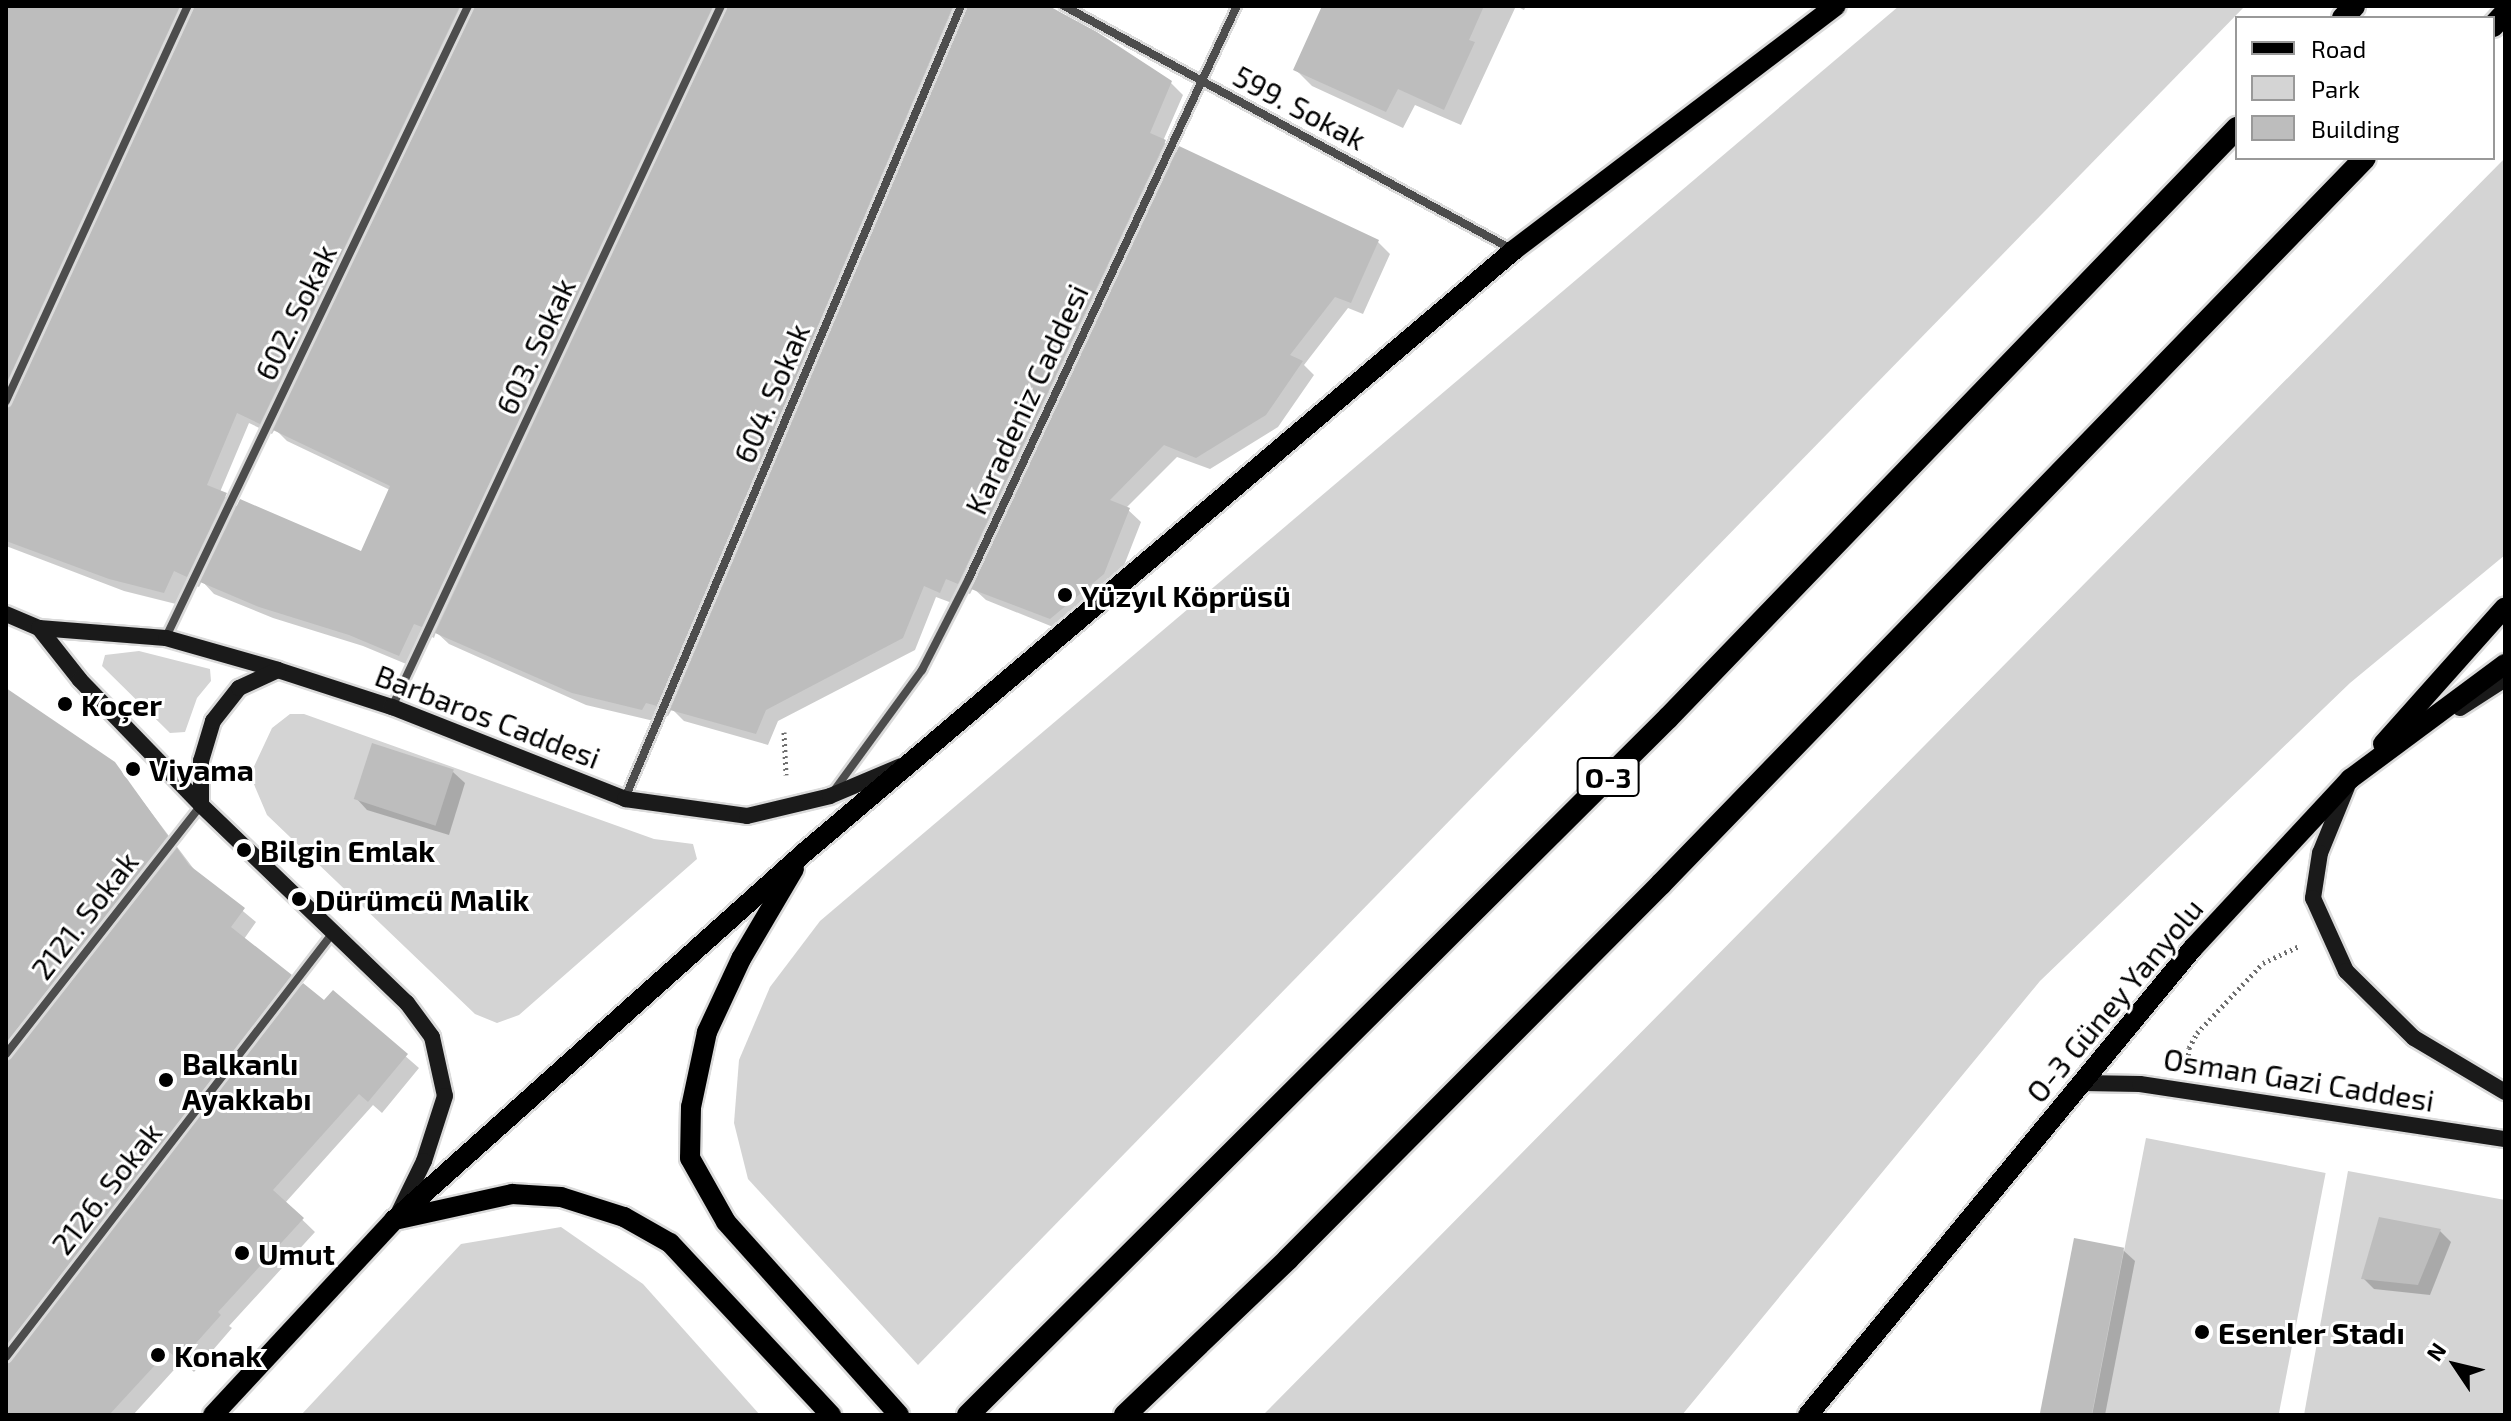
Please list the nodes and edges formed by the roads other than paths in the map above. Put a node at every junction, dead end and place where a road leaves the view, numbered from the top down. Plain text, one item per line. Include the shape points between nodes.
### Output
1 (188, 6) edge
2 (468, 6) edge
3 (721, 6) edge
4 (961, 6) edge
5 (1064, 6) edge
6 (1237, 6) edge
7 (1836, 6) edge
8 (1201, 82) junction
9 (2235, 130) edge
10 (2363, 160) edge
11 (1514, 250) junction
12 (6, 401) edge
13 (2505, 607) edge
14 (8, 618) edge
15 (39, 628) junction
16 (166, 638) junction
17 (2505, 664) edge
18 (278, 670) junction
19 (2505, 679) edge
20 (392, 707) junction
21 (913, 760) junction
22 (2350, 779) junction
23 (830, 796) junction
24 (625, 799) junction
25 (201, 805) junction
26 (805, 852) junction
27 (332, 934) junction
28 (6, 1054) edge
29 (2084, 1083) junction
30 (2505, 1092) edge
31 (2505, 1139) edge
32 (394, 1220) junction
33 (6, 1357) edge
34 (1813, 1413) edge
35 (213, 1415) edge
36 (831, 1415) edge
37 (899, 1415) edge
38 (968, 1415) edge
39 (1125, 1415) edge

1 - 12 street
2 - 16 street, 602. Sokak
3 - 20 street, 603. Sokak
4 - 24 street, 604. Sokak
5 - 8 street, 599. Sokak
6 - 8 street, Karadeniz Caddesi
7 - 11 main road
8 - 11 street, 599. Sokak
8 - 23 street, Karadeniz Caddesi via 922,670
9 - 38 highway, O-3 via 1668,718
10 - 39 highway via 1650,895
11 - 21 main road
13 - 22 main road
14 - 15 main road, Barbaros Caddesi
15 - 16 main road, Barbaros Caddesi
15 - 25 main road via 80,680
16 - 18 main road, Barbaros Caddesi
17 - 22 main road, O-3 Güney Yanyolu
18 - 20 main road, Barbaros Caddesi
18 - 25 main road via 239,688 213,721 201,761
19 - 22 main road
20 - 24 main road, Barbaros Caddesi
21 - 23 main road, Barbaros Caddesi
21 - 26 main road
22 - 29 main road, O-3 Güney Yanyolu via 2193,948
22 - 30 main road, Osman Gazi Caddesi via 2320,853 2313,898 2346,971 2414,1038
23 - 24 main road, Barbaros Caddesi via 747,816
25 - 27 main road
25 - 28 street, 2121. Sokak
26 - 32 main road
26 - 37 main road via 741,959 707,1032 691,1107 690,1158 726,1222
27 - 32 main road via 407,1003 432,1037 442,1071 445,1096 439,1123
27 - 33 street, 2126. Sokak
29 - 31 main road, Osman Gazi Caddesi via 2140,1084
29 - 34 main road, O-3 Güney Yanyolu
32 - 35 main road
32 - 36 main road via 512,1194 574,1201 624,1217 670,1243

